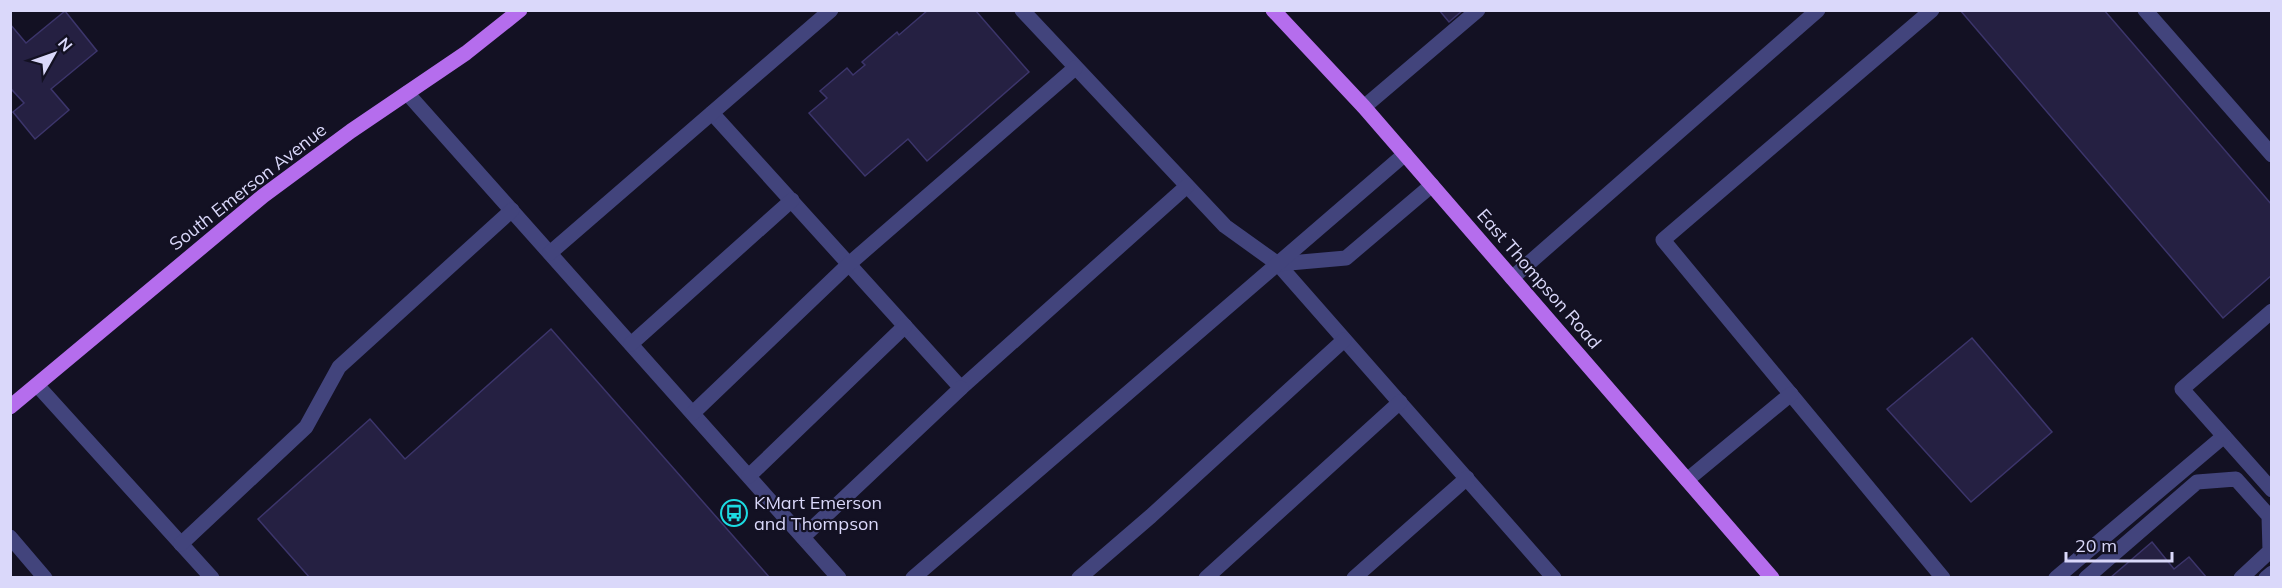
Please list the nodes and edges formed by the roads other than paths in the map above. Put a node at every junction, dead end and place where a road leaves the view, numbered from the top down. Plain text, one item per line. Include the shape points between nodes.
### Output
1 (520, 10) edge
2 (831, 10) edge
3 (1022, 10) edge
4 (1273, 10) edge
5 (1478, 10) edge
6 (1818, 10) edge
7 (1932, 10) edge
8 (2145, 10) edge
9 (1075, 68) junction
10 (407, 93) junction
11 (1364, 107) junction
12 (712, 113) junction
13 (1405, 154) junction
14 (2271, 155) edge
15 (1432, 185) junction
16 (1187, 186) junction
17 (792, 200) junction
18 (512, 210) junction
19 (550, 253) junction
20 (849, 264) junction
21 (1278, 264) junction
22 (1512, 278) junction
23 (2271, 311) edge
24 (905, 326) junction
25 (1344, 340) junction
26 (631, 344) junction
27 (37, 385) junction
28 (961, 388) junction
29 (1791, 394) junction
30 (1400, 402) junction
31 (10, 407) edge
32 (693, 413) junction
33 (2224, 436) junction
34 (749, 476) junction
35 (1467, 478) junction
36 (1687, 480) junction
37 (2271, 490) edge
38 (10, 537) edge
39 (803, 537) junction
40 (182, 544) junction
41 (2271, 573) edge
42 (45, 578) edge
43 (212, 578) edge
44 (839, 578) edge
45 (913, 578) edge
46 (1079, 578) edge
47 (1206, 578) edge
48 (1354, 578) edge
49 (1554, 578) edge
50 (1772, 578) edge
51 (1943, 578) edge
52 (2055, 578) edge
53 (2086, 578) edge
54 (2241, 578) edge
55 (2266, 578) edge

1 - 10 main road, South Emerson Avenue
2 - 12 lane
3 - 9 lane
4 - 11 main road, East Thompson Road
5 - 11 lane
6 - 22 lane
7 - 29 lane via 1663,240
8 - 14 lane
9 - 16 lane
9 - 20 lane
10 - 18 lane
10 - 27 main road, South Emerson Avenue via 263,196
11 - 13 main road, East Thompson Road
12 - 17 lane
12 - 19 lane
13 - 15 main road, East Thompson Road
13 - 21 lane
15 - 21 lane via 1347,258
15 - 22 main road, East Thompson Road
16 - 21 lane via 1225,226
16 - 28 lane
17 - 20 lane
17 - 26 lane
18 - 19 lane
18 - 40 lane via 339,367 306,427
19 - 26 lane
20 - 24 lane
20 - 32 lane
21 - 25 lane
21 - 45 lane
22 - 36 main road, East Thompson Road
23 - 33 lane via 2182,389
24 - 28 lane
24 - 34 lane
25 - 30 lane
25 - 46 lane
26 - 32 lane
27 - 31 main road, South Emerson Avenue
27 - 40 lane
28 - 39 lane
29 - 36 lane
29 - 51 lane
30 - 35 lane
30 - 47 lane
32 - 34 lane
33 - 37 lane
33 - 52 lane
34 - 39 lane
35 - 48 lane
35 - 49 lane
36 - 50 main road, East Thompson Road
38 - 42 lane
39 - 44 lane
40 - 43 lane
41 - 55 lane
53 - 54 lane via 2197,482 2236,479 2269,516 2270,551

